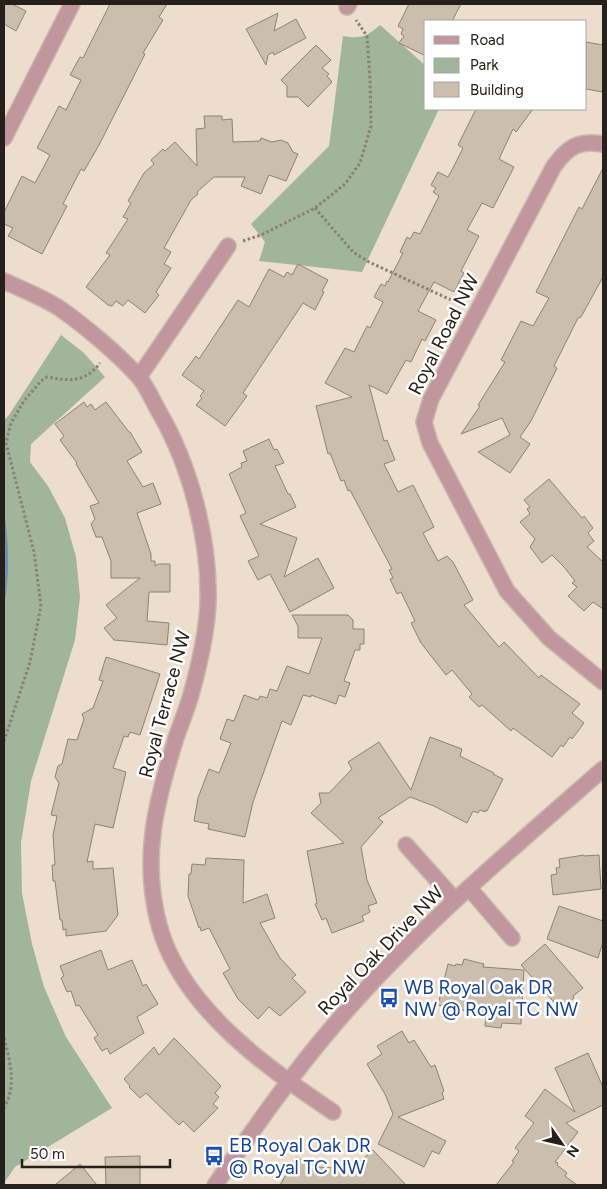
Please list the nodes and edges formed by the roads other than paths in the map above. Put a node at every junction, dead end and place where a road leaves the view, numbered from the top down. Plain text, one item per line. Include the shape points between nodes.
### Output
1 (72, 4) edge
2 (4, 138) edge
3 (603, 144) edge
4 (228, 246) road end
5 (4, 281) edge
6 (139, 377) junction
7 (603, 682) edge
8 (603, 769) edge
9 (406, 845) dead end
10 (469, 888) junction
11 (455, 900) junction
12 (512, 938) dead end
13 (287, 1082) junction
14 (333, 1112) dead end
15 (215, 1185) edge

1 - 2 street
3 - 7 street, Royal Road NW via 582,143 565,151 554,166 431,400 424,422 426,432 507,591 549,638
4 - 6 street
5 - 6 street, Royal Terrace NW via 61,309
6 - 13 street, Royal Terrace NW via 171,433 188,479 206,558 208,601 204,641 192,692 161,791 152,836 150,877 159,926 175,963 202,1005 233,1037
8 - 10 street, Royal Oak Drive NW
9 - 11 street
10 - 11 street, Royal Oak Drive NW
10 - 12 street
11 - 13 street, Royal Oak Drive NW via 394,960
13 - 14 street, Royal Terrace NW
13 - 15 street, Royal Oak Drive NW

